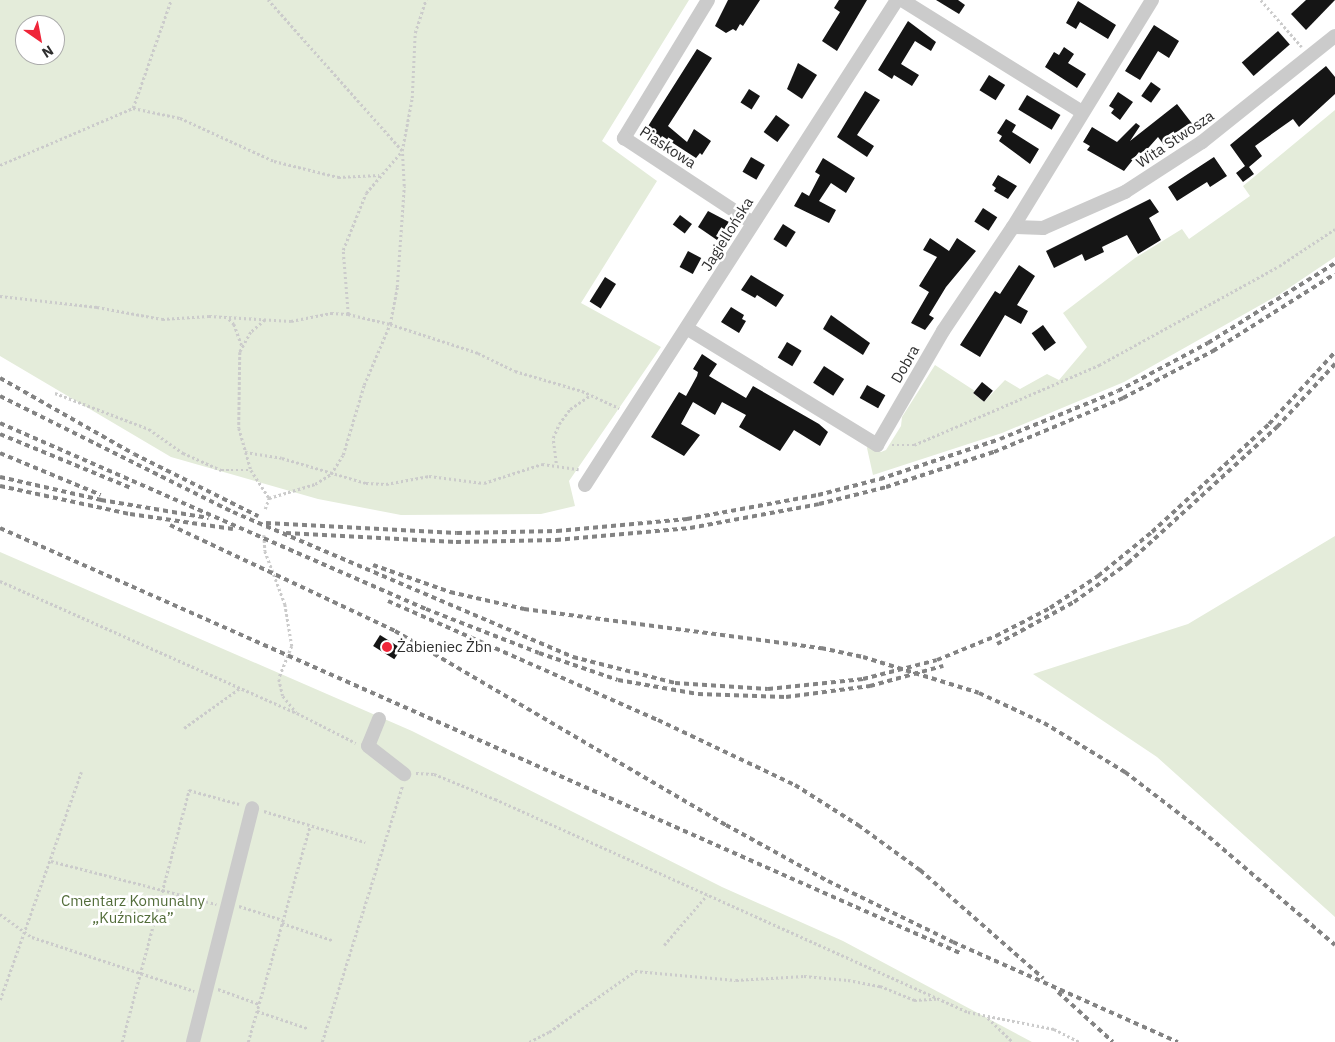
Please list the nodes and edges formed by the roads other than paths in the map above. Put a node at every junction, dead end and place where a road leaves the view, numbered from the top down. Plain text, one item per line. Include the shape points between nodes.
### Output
1 (708, 0) edge
2 (897, 0) edge
3 (902, 0) edge
4 (1152, 0) edge
5 (1335, 36) edge
6 (1082, 112) junction
7 (753, 223) junction
8 (1013, 227) junction
9 (688, 329) junction
10 (585, 485) dead end
11 (379, 719) dead end
12 (404, 774) road end
13 (252, 808) road end
14 (193, 1042) edge

1 - 7 street, Piaskowa via 624,138
2 - 7 street, Jagiellońska
3 - 6 street
4 - 6 street, Dobra
5 - 8 street, Wita Stwosza via 1202,142 1125,192 1043,228
6 - 8 street, Dobra
7 - 9 street, Jagiellońska
8 - 9 street, Dobra via 943,331 877,445
9 - 10 street, Jagiellońska
11 - 12 street via 369,739 370,750
13 - 14 street

